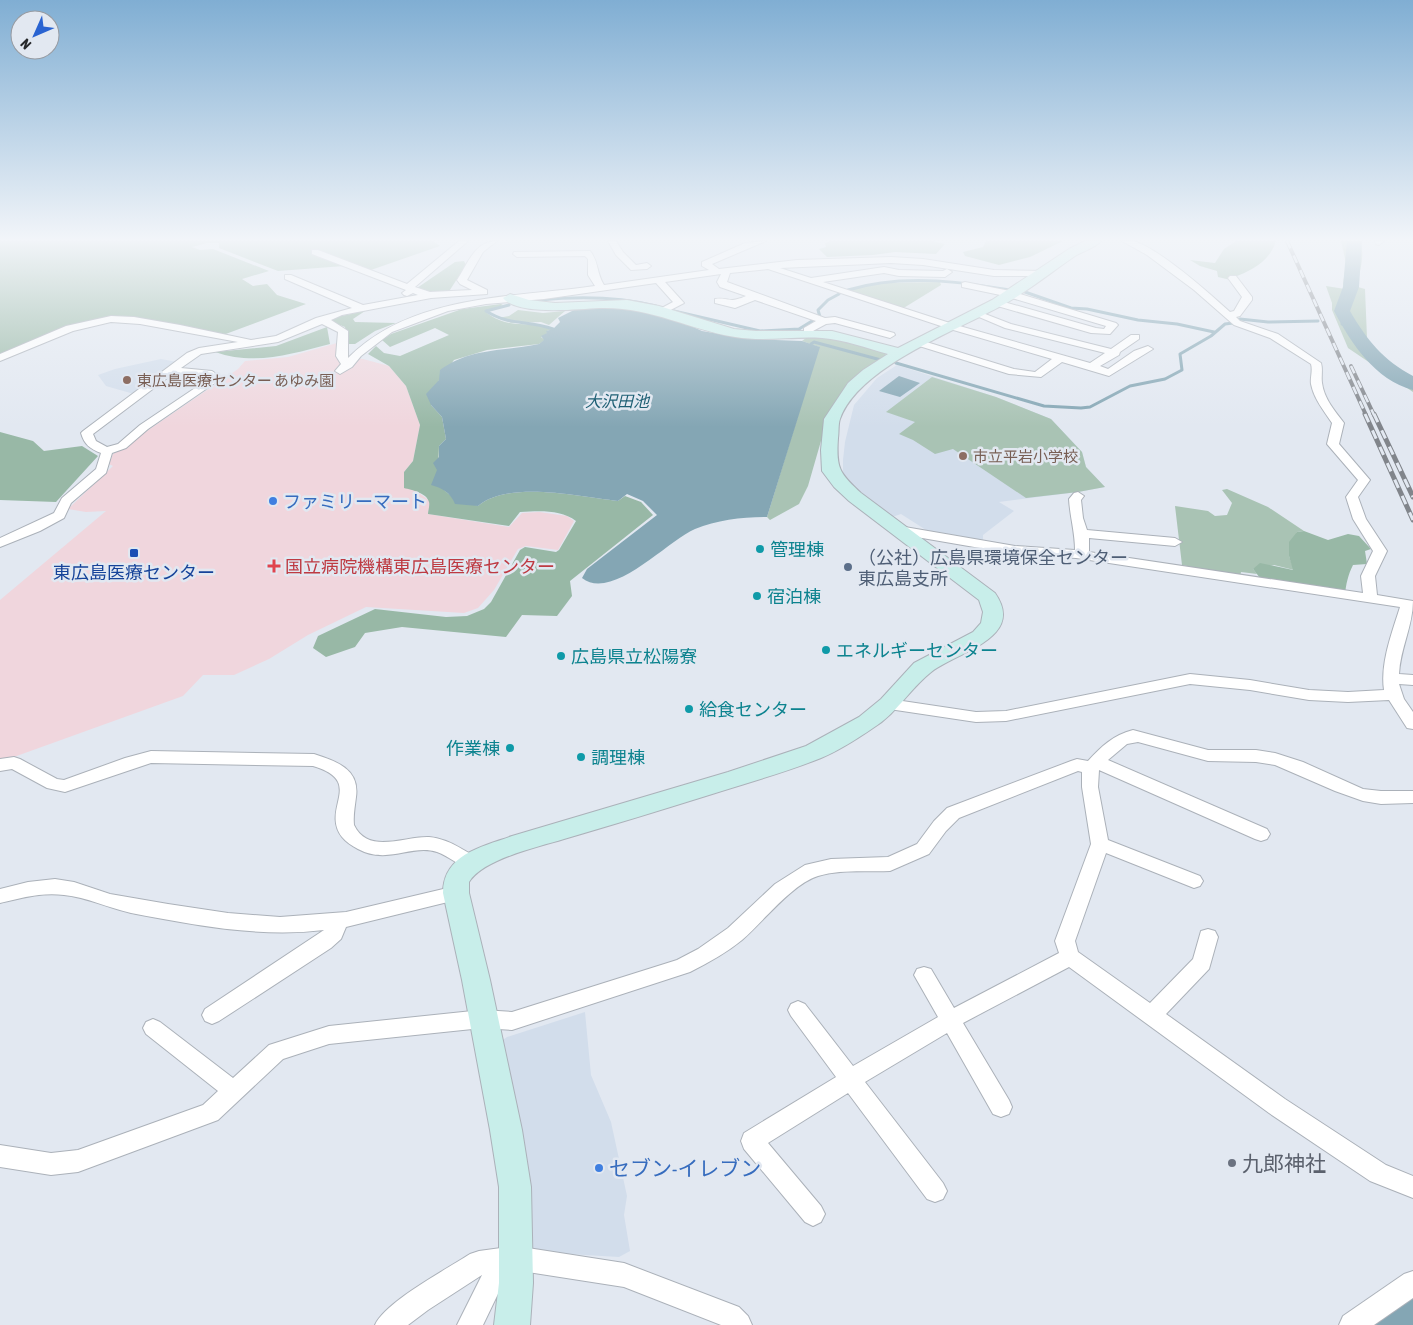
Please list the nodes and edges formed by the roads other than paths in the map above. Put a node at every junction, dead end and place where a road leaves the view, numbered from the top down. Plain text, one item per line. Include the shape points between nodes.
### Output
1 (349, 303) edge
2 (391, 303) edge
3 (477, 303) edge
4 (526, 303) edge
5 (679, 303) edge
6 (726, 303) edge
7 (740, 303) edge
8 (770, 303) edge
9 (878, 303) edge
10 (997, 303) joint
11 (1040, 303) edge
12 (1213, 303) edge
13 (1245, 303) edge
14 (360, 309) junction
15 (661, 312) junction
16 (977, 314) junction
17 (1226, 315) junction
18 (319, 320) junction
19 (824, 321) junction
20 (953, 327) junction
21 (808, 334) junction
22 (1135, 337) dead end
23 (903, 343) junction
24 (258, 344) junction
25 (1148, 349) dead end
26 (1115, 353) junction
27 (0, 358) edge
28 (1060, 358) junction
29 (1092, 367) junction
30 (172, 370) junction
31 (107, 451) junction
32 (1078, 496) dead end
33 (899, 530) junction
34 (1082, 533) junction
35 (1176, 542) dead end
36 (0, 543) edge
37 (1082, 555) junction
38 (1370, 599) junction
39 (1410, 605) edge
40 (1413, 680) edge
41 (1392, 687) junction
42 (890, 704) junction
43 (1413, 724) edge
44 (0, 765) edge
45 (1094, 765) junction
46 (1413, 797) edge
47 (1261, 834) dead end
48 (1100, 844) junction
49 (471, 863) junction
50 (1194, 881) dead end
51 (456, 893) junction
52 (0, 896) edge
53 (338, 921) junction
54 (1208, 937) dead end
55 (1070, 957) junction
56 (924, 975) dead end
57 (798, 1010) dead end
58 (212, 1015) dead end
59 (1152, 1015) junction
60 (482, 1018) junction
61 (949, 1020) junction
62 (153, 1028) dead end
63 (849, 1078) junction
64 (234, 1091) junction
65 (1000, 1107) dead end
66 (0, 1156) edge
67 (1413, 1187) edge
68 (935, 1191) dead end
69 (813, 1214) dead end
70 (508, 1259) junction
71 (1413, 1283) edge
72 (388, 1325) edge
73 (470, 1325) edge
74 (512, 1325) edge
75 (739, 1325) edge
76 (1352, 1325) edge

1 - 14 street
2 - 14 street
3 - 18 street via 388,330 344,368 342,331
4 - 15 street via 564,308 617,304
5 - 15 street
6 - 7 street
8 - 19 street
9 - 20 street
10 - 11 street via 1095,331 1106,332 1113,325
10 - 16 street
12 - 17 street
13 - 17 street via 1237,314
14 - 18 street
15 - 21 street via 733,332
16 - 20 street
16 - 26 street via 1008,326
17 - 38 street via 1274,336 1316,363 1316,382 1321,399 1338,423 1333,444 1364,480 1352,497 1353,506 1380,551 1368,576
18 - 24 street via 278,339
19 - 21 street via 808,330
19 - 23 street via 835,320
20 - 23 street
20 - 28 street
21 - 23 street
22 - 26 street
23 - 28 street via 1012,372 1037,375
23 - 33 street via 853,386 832,419 829,450 831,471 840,483
24 - 27 street via 191,329 110,320 43,338
24 - 30 street via 199,351 187,355
25 - 29 street via 1108,373
26 - 29 street
28 - 29 street
30 - 31 street via 111,412 87,433 95,447
30 - 31 street via 212,374 217,378 122,446
31 - 36 street via 102,470 66,501 59,515
32 - 34 street via 1075,499 1076,518
33 - 37 street via 1015,550
33 - 42 street via 988,597 993,612 991,625 980,638 922,668
34 - 35 street
34 - 37 street
37 - 38 street
38 - 39 street
39 - 41 street via 1398,636
40 - 41 street
41 - 42 street via 1348,697 1190,679 1006,716 976,717
41 - 43 street
42 - 49 street via 867,722 814,752 521,843
44 - 49 street via 14,763 53,784 65,786 151,757 314,760 338,770 348,782 343,822 347,832 357,841 384,849 436,845
45 - 46 street via 1118,742 1133,736 1221,758 1255,755 1275,759 1365,796
45 - 47 street
45 - 48 street via 1090,786
45 - 60 street via 1076,765 953,813 923,849 890,864 811,870 782,889 735,934 706,955 683,966 512,1021
48 - 50 street
48 - 55 street via 1065,942
49 - 51 street via 456,881
51 - 53 street
51 - 60 street
52 - 53 street via 45,886 228,920 268,924
53 - 58 street via 334,933 324,942
54 - 59 street via 1202,963
55 - 59 street
55 - 61 street
56 - 61 street
57 - 63 street
59 - 67 street via 1277,1106 1378,1174
60 - 64 street via 329,1035 276,1052
60 - 70 street via 506,1130 514,1187
61 - 63 street
61 - 65 street
62 - 64 street
63 - 68 street
63 - 69 street via 752,1140
64 - 66 street via 210,1113 78,1161 51,1164
70 - 72 street via 479,1263 418,1301
70 - 73 street
70 - 74 street
70 - 75 street via 624,1275 730,1316
71 - 76 street

